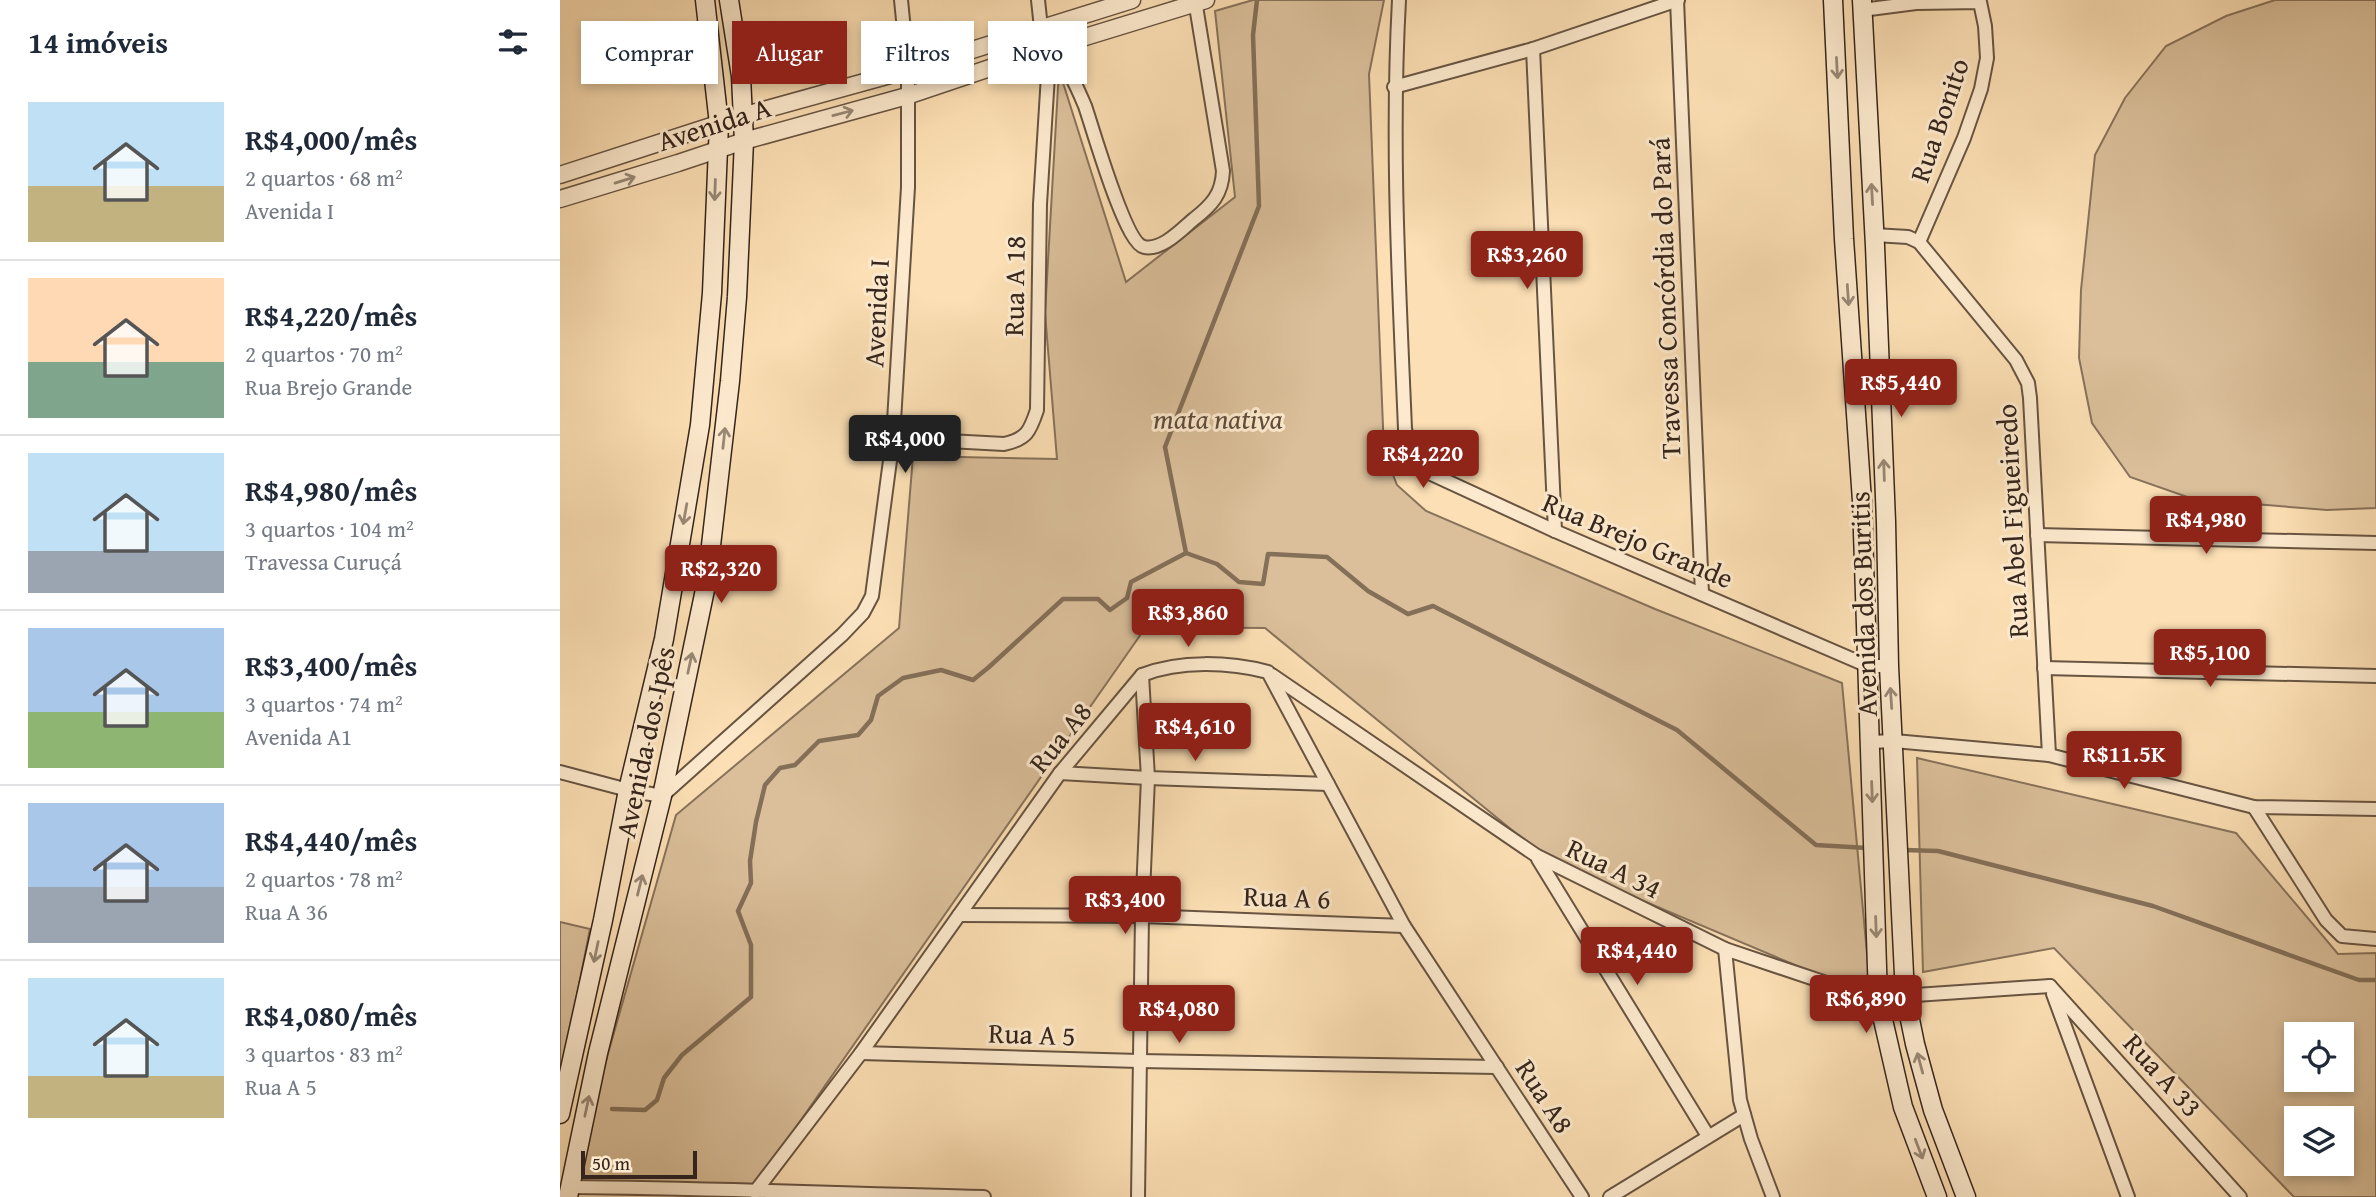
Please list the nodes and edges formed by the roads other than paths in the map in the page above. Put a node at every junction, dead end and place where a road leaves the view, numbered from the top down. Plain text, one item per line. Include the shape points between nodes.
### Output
1 (705, 0) edge
2 (729, 0) edge
3 (901, 0) edge
4 (1038, 0) edge
5 (1132, 0) edge
6 (1399, 0) edge
7 (1677, 0) edge
8 (1833, 0) edge
9 (1199, 1) edge
10 (1862, 5) edge
11 (903, 21) edge
12 (1040, 21) edge
13 (1064, 21) edge
14 (1087, 40) edge
15 (1533, 49) junction
16 (988, 72) edge
17 (861, 83) edge
18 (907, 84) edge
19 (1046, 84) edge
20 (1074, 84) edge
21 (1394, 88) junction
22 (907, 96) junction
23 (743, 116) junction
24 (719, 124) junction
25 (744, 141) junction
26 (717, 149) junction
27 (560, 175) edge
28 (560, 200) edge
29 (1874, 235) junction
30 (1919, 242) junction
31 (893, 438) junction
32 (1555, 531) junction
33 (2037, 535) junction
34 (2376, 543) edge
35 (1702, 594) junction
36 (1868, 666) junction
37 (1889, 666) junction
38 (2045, 668) junction
39 (1269, 673) junction
40 (1142, 675) junction
41 (2376, 676) edge
42 (1894, 741) junction
43 (1870, 742) junction
44 (2049, 755) junction
45 (560, 772) edge
46 (1060, 773) junction
47 (1148, 778) junction
48 (1328, 784) junction
49 (628, 790) junction
50 (662, 796) junction
51 (2254, 807) junction
52 (2376, 809) edge
53 (1537, 856) junction
54 (959, 915) junction
55 (1142, 916) junction
56 (1404, 926) junction
57 (2376, 939) edge
58 (1725, 949) junction
59 (2050, 986) junction
60 (1905, 995) junction
61 (1878, 998) junction
62 (861, 1053) junction
63 (1139, 1061) junction
64 (1497, 1067) junction
65 (560, 1114) edge
66 (1744, 1115) junction
67 (1708, 1136) junction
68 (569, 1192) edge
69 (755, 1192) junction
70 (984, 1197) edge
71 (1138, 1197) edge
72 (1582, 1197) edge
73 (1610, 1197) edge
74 (1773, 1197) edge
75 (1937, 1197) edge
76 (1966, 1197) edge
77 (2129, 1197) edge
78 (2240, 1197) edge

1 - 24 main road, Avenida dos Ipês
2 - 23 main road, Avenida dos Ipês
3 - 11 street, Avenida I
4 - 12 street, Rua A 18
5 - 13 street, Avenida A
6 - 21 street, Rua Brejo Grande
7 - 15 street
7 - 35 street, Travessa Concórdia do Pará
8 -> 36 main road, Avenida dos Buritis
9 - 14 street, Avenida A
9 - 20 street via 1223,183 1213,205 1163,243 1143,247 1134,240
29 -> 10 main road, Avenida dos Buritis
10 - 30 street, Rua Bonito via 1980,2 1987,58 1981,89
15 - 21 street
15 - 32 street
16 - 22 street, Avenida A
17 - 23 street, Avenida A
18 - 22 street, Avenida I
19 - 31 street, Rua A 18 via 1037,410 1032,427 1027,435 1004,444
21 - 32 street, Rua Brejo Grande via 1405,429 1414,466
25 -> 22 street, Avenida A
22 - 31 street, Avenida I via 908,187
23 - 24 street, Avenida A
23 - 25 main road, Avenida dos Ipês
24 - 26 main road, Avenida dos Ipês
24 - 27 street, Avenida A
25 - 26 street, Avenida A
50 -> 25 main road, Avenida dos Ipês via 707,580 716,510 737,297
28 -> 26 street, Avenida A
26 -> 49 main road, Avenida dos Ipês via 712,293 700,425 664,639
29 - 30 street
37 -> 29 main road, Avenida dos Buritis
30 - 33 street, Rua Abel Figueiredo via 2016,360 2028,383
31 - 50 street, Avenida I via 876,581 863,613
32 - 35 street, Rua Brejo Grande
33 - 34 street
33 - 38 street, Rua Abel Figueiredo
35 - 36 street, Rua Brejo Grande
36 - 37 street, Rua Brejo Grande
36 - 43 main road, Avenida dos Buritis
42 -> 37 main road, Avenida dos Buritis
38 - 41 street
38 - 44 street, Rua Abel Figueiredo
39 - 40 street via 1250,667 1180,665
39 - 48 street, Rua A8
39 - 53 street, Rua A 34
40 - 46 street, Rua A8
40 - 47 street
42 - 43 street
42 - 44 street
42 - 60 main road, Avenida dos Buritis
43 -> 61 main road, Avenida dos Buritis
44 - 51 street
45 - 49 street
46 - 47 street
46 - 54 street, Rua A8
47 - 48 street
47 - 55 street
48 - 56 street, Rua A8
49 - 50 street
49 -> 65 main road, Avenida dos Ipês
68 -> 50 main road, Avenida dos Ipês via 598,1053
51 - 52 street
51 - 57 street via 2326,920 2342,936
53 - 58 street, Rua A 34
53 - 67 street
54 - 55 street, Rua A 6
54 - 62 street, Rua A8
55 - 56 street, Rua A 6
55 - 63 street
56 - 64 street, Rua A8
58 - 61 street, Rua A 34
58 - 66 street
59 - 60 street, Rua A 34
59 - 77 street
59 - 78 street, Rua A 33
60 - 61 street, Rua A 34
76 -> 60 main road, Avenida dos Buritis via 1933,1110
61 -> 75 main road, Avenida dos Buritis via 1903,1107
62 - 63 street, Rua A 5
62 - 69 street, Rua A8
63 - 64 street, Rua A 5
63 - 71 street
64 - 72 street, Rua A8
66 - 67 street
66 - 74 street
67 - 73 street
68 - 69 street via 687,1188
69 - 70 street

